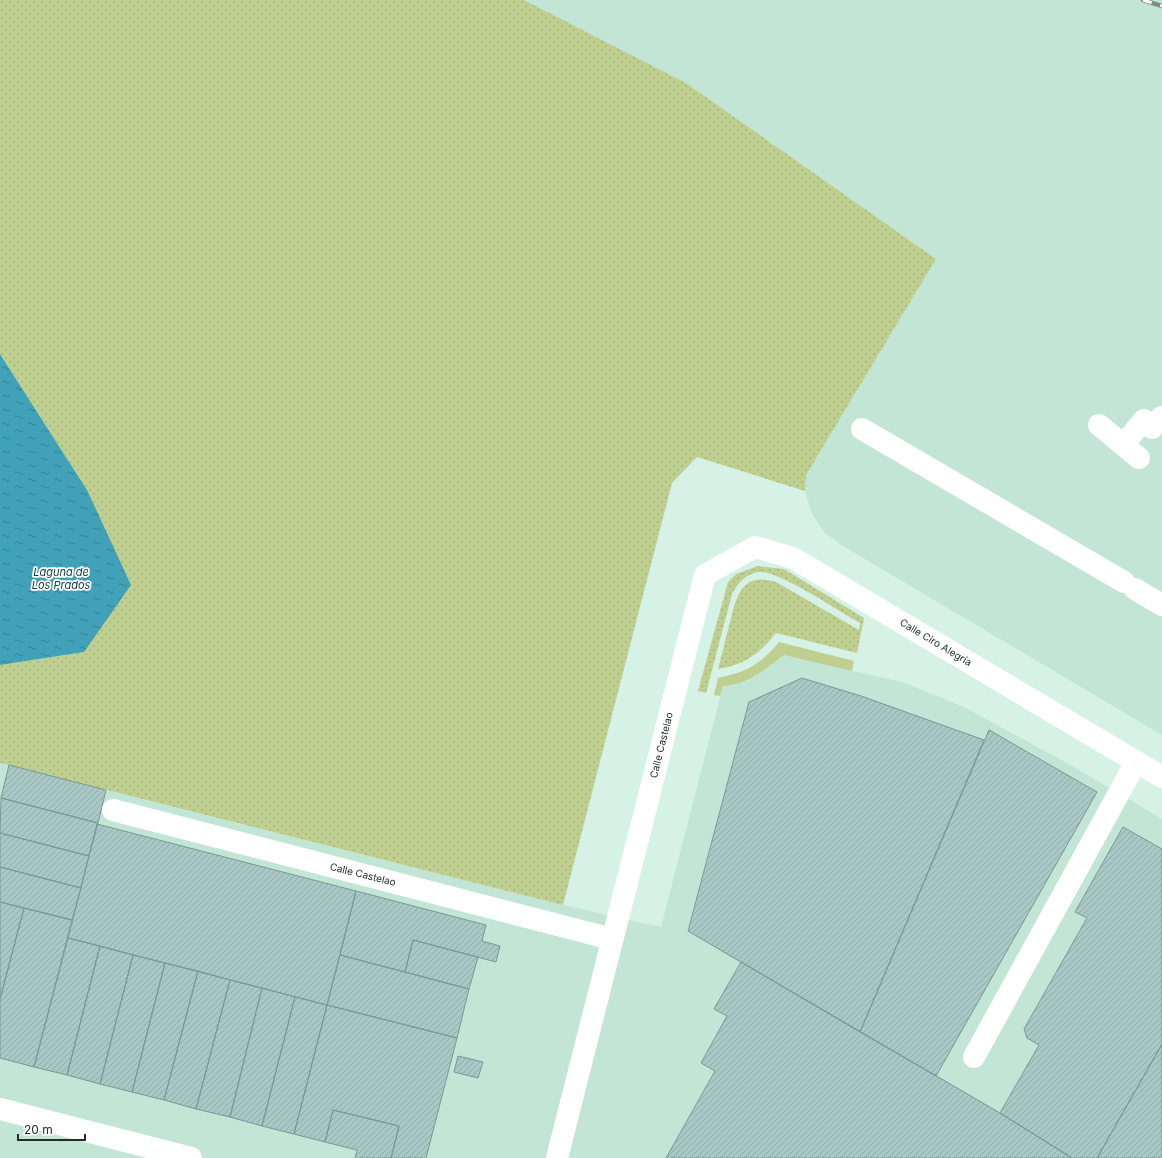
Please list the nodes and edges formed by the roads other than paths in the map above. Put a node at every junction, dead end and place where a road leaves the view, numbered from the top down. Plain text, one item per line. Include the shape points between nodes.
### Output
1 (1162, 417) edge
2 (1099, 425) dead end
3 (862, 429) dead end
4 (705, 575) joint
5 (1162, 605) edge
6 (1136, 762) junction
7 (1162, 777) edge
8 (113, 810) dead end
9 (612, 939) junction
10 (974, 1057) dead end
11 (0, 1109) edge
12 (191, 1158) edge
13 (557, 1158) edge

1 - 2 street via 1152,428 1144,420 1131,451
3 - 5 street
4 - 6 street, Calle Ciro Alegría via 755,547 793,558
4 - 9 street, Calle Castelao
6 - 7 street, Calle Ciro Alegría
6 - 10 street
8 - 9 street, Calle Castelao
9 - 13 street, Calle Castelao
11 - 12 street

